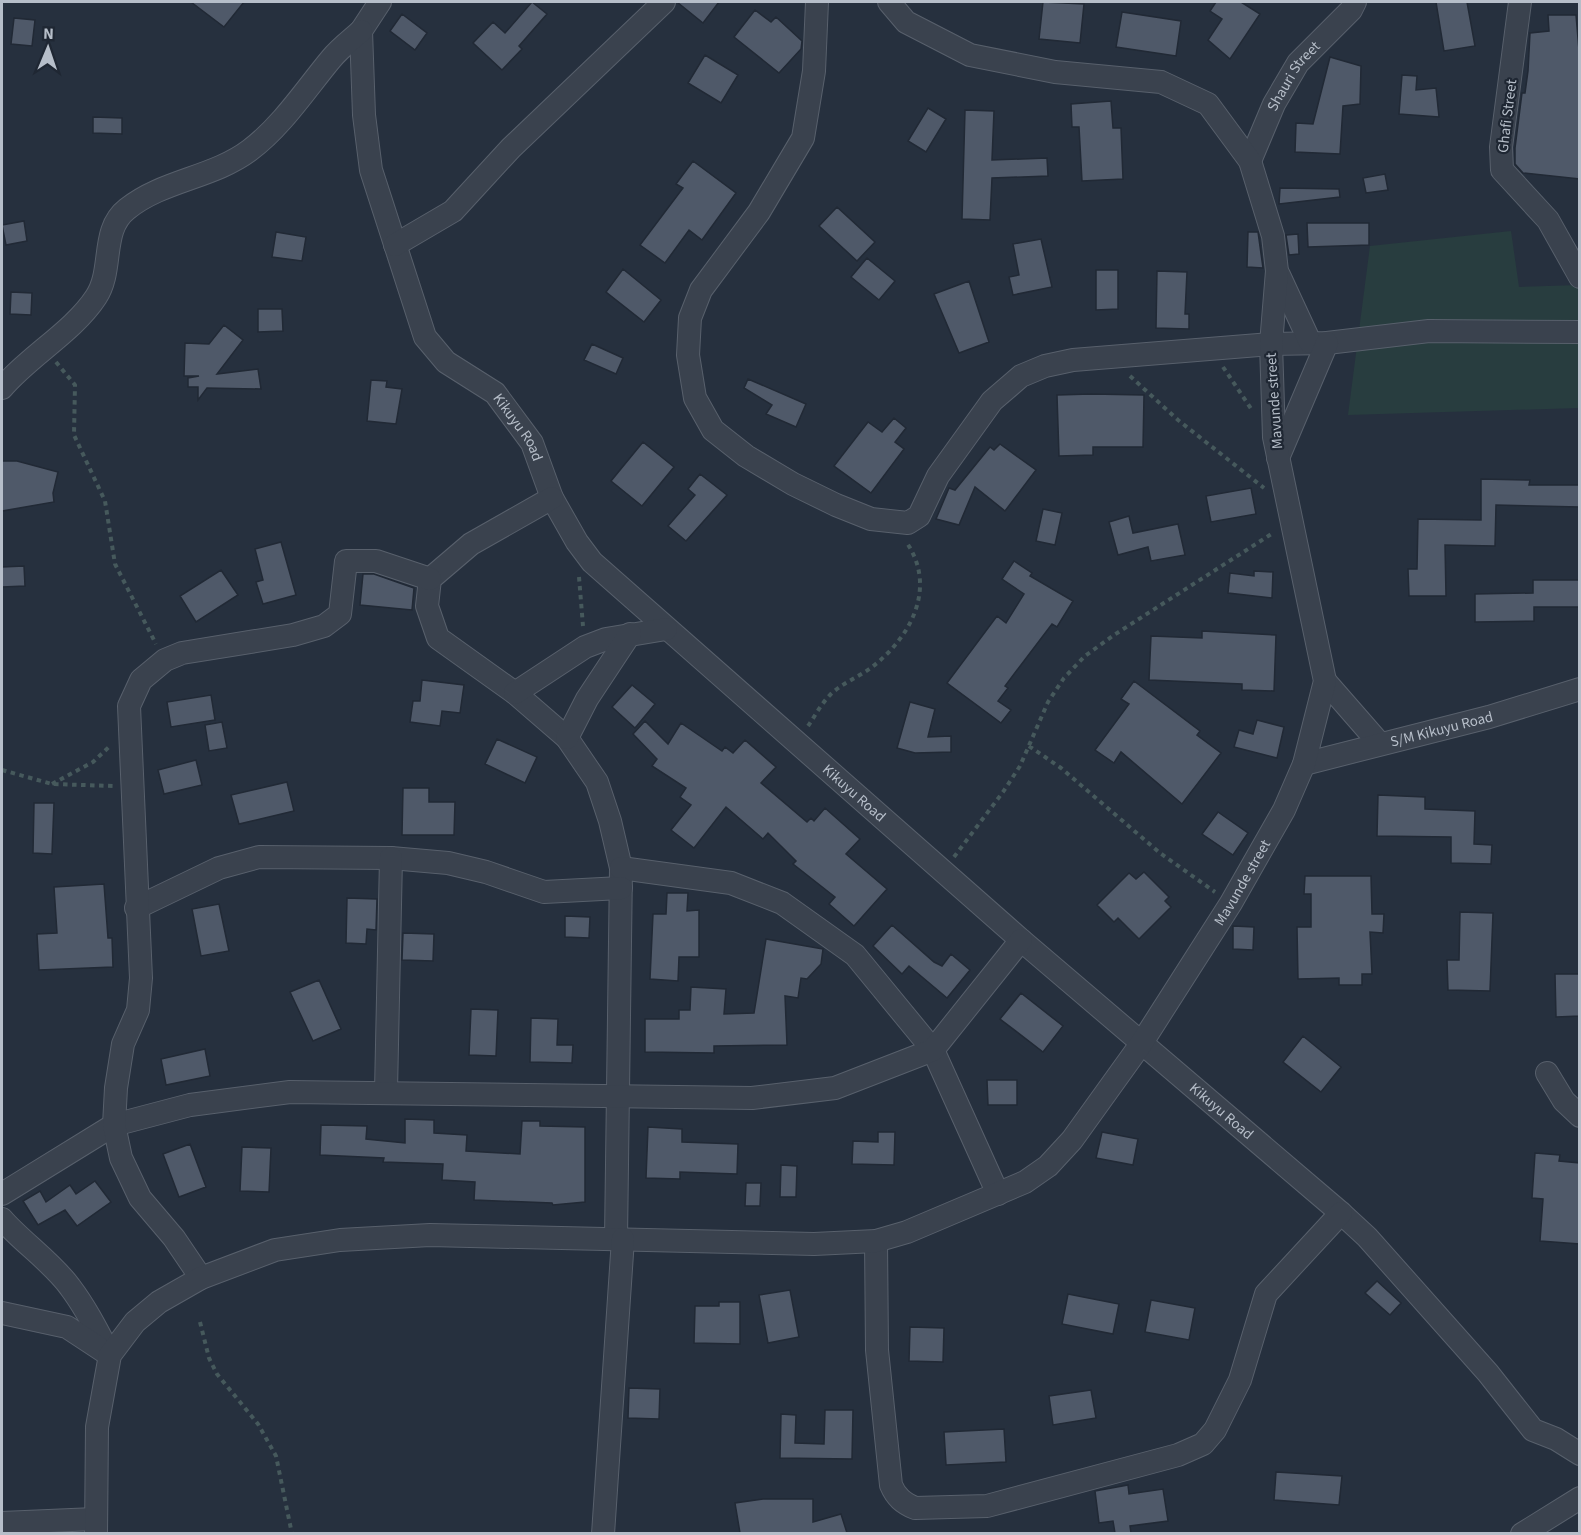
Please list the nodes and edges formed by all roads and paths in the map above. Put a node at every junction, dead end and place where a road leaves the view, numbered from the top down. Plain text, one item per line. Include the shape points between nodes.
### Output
1 (380, 2) edge
2 (664, 2) edge
3 (817, 2) edge
4 (889, 2) edge
5 (1355, 2) edge
6 (1520, 2) edge
7 (361, 31) junction
8 (1250, 161) junction
9 (395, 245) junction
10 (1277, 271) junction
11 (1580, 278) edge
12 (1580, 332) edge
13 (1319, 342) junction
14 (1270, 344) junction
15 (43, 348) junction
16 (1211, 348) junction
17 (1110, 357) junction
18 (2, 388) edge
19 (1276, 447) junction
20 (552, 498) junction
21 (1288, 513) junction
22 (899, 537) dead end
23 (579, 574) dead end
24 (430, 579) junction
25 (666, 629) junction
26 (630, 634) junction
27 (585, 647) junction
28 (165, 660) junction
29 (1325, 681) junction
30 (1580, 689) edge
31 (514, 693) junction
32 (130, 722) junction
33 (567, 738) junction
34 (1380, 744) junction
35 (797, 745) junction
36 (1029, 746) junction
37 (1304, 764) junction
38 (2, 770) edge
39 (52, 784) junction
40 (132, 786) junction
41 (391, 858) junction
42 (942, 872) junction
43 (621, 878) junction
44 (1231, 903) junction
45 (136, 908) junction
46 (1021, 940) junction
47 (1141, 1044) junction
48 (933, 1050) junction
49 (1547, 1073) dead end
50 (386, 1091) junction
51 (617, 1096) junction
52 (1580, 1116) edge
53 (114, 1125) junction
54 (2, 1194) edge
55 (998, 1194) junction
56 (1341, 1213) junction
57 (2, 1219) edge
58 (620, 1239) junction
59 (876, 1241) junction
60 (201, 1278) junction
61 (2, 1313) edge
62 (200, 1322) dead end
63 (110, 1355) junction
64 (1580, 1454) edge
65 (1580, 1498) edge
66 (2, 1523) edge
67 (96, 1526) edge
68 (292, 1533) edge
69 (603, 1533) edge
70 (1522, 1533) edge

1 - 7 street
2 - 9 street via 511,148 453,211
3 - 17 street via 814,71 803,138 759,212 701,290 690,318 688,355 695,398 713,430 746,456 828,501 871,519 908,523 919,516 938,476 992,401 1021,376 1045,366
4 - 8 street, Mavunde street via 906,22 970,55 1055,72 1161,82 1208,104
5 - 8 street, Shauri Street via 1298,63 1274,104
6 - 11 street, Ghafi Street via 1501,147 1502,170 1548,220
7 - 9 street, Kikuyu Road via 364,115 371,170
7 - 15 street via 250,150 220,168 155,192 126,209 112,227 103,283 96,297
8 - 10 street, Mavunde street via 1273,236
9 - 20 street, Kikuyu Road via 425,337 446,362 495,393 532,443
10 - 13 street
10 - 14 street, Mavunde street
12 - 13 street via 1429,331
13 - 14 street
13 - 19 street
14 - 16 street
14 - 19 street, Mavunde street
15 - 18 street
15 - 28 path via 75,385 74,435 101,488 116,564
16 - 17 street
16 - 19 path
17 - 21 path
19 - 21 street, Mavunde street
20 - 24 street via 471,544
20 - 25 street, Kikuyu Road via 592,562
21 - 29 street, Mavunde street
21 - 36 path via 1085,656 1048,702
22 - 35 path via 920,568 914,616 888,654 830,695
23 - 27 path
24 - 28 street via 376,561 346,561 340,614 324,627 182,653
24 - 31 street via 427,606 438,638
25 - 26 street
25 - 35 street, Kikuyu Road
26 - 27 street
26 - 33 street via 587,699
27 - 31 street
28 - 32 street via 141,680 129,706
29 - 34 street
29 - 37 street, Mavunde street
30 - 34 street, S/M Kikuyu Road
31 - 33 street
32 - 39 path via 93,762
32 - 40 street
33 - 43 street via 597,782 610,821
34 - 37 street, S/M Kikuyu Road
35 - 42 street, Kikuyu Road
36 - 42 path via 1003,792
36 - 44 path via 1061,768 1160,853
37 - 44 street, Mavunde street via 1284,810
38 - 39 path
39 - 40 path
40 - 45 street
41 - 43 street via 448,863 544,892
41 - 45 street via 259,857 219,868
41 - 50 street
42 - 46 street, Kikuyu Road
43 - 48 street via 731,883 782,903 855,955
43 - 51 street
44 - 47 street, Mavunde street
45 - 53 street via 141,978 138,1010 123,1044
46 - 47 street, Kikuyu Road
46 - 48 street
47 - 55 street, Mavunde street via 1072,1140 1047,1166
47 - 56 street, Kikuyu Road
48 - 51 street via 835,1088 796,1095
48 - 55 street
49 - 52 street via 1564,1101
50 - 51 street
50 - 53 street via 290,1092 190,1105
51 - 58 street
53 - 54 street
53 - 60 street via 121,1158 140,1198
55 - 59 street, Mavunde street
56 - 59 street via 1266,1294 1240,1380 1215,1430 1203,1444 1178,1455 987,1506 915,1508 905,1504 891,1485 877,1350
56 - 64 street, Kikuyu Road via 1488,1373 1533,1430
57 - 63 street via 70,1285
58 - 59 street, Mavunde street via 814,1244
58 - 60 street, Mavunde street via 430,1235 340,1240 275,1250
58 - 69 street
60 - 63 street, Mavunde street via 159,1302 135,1322
61 - 63 street via 66,1327
62 - 68 path via 217,1374 258,1424 276,1456
63 - 67 street via 97,1427
65 - 70 street
66 - 67 street

